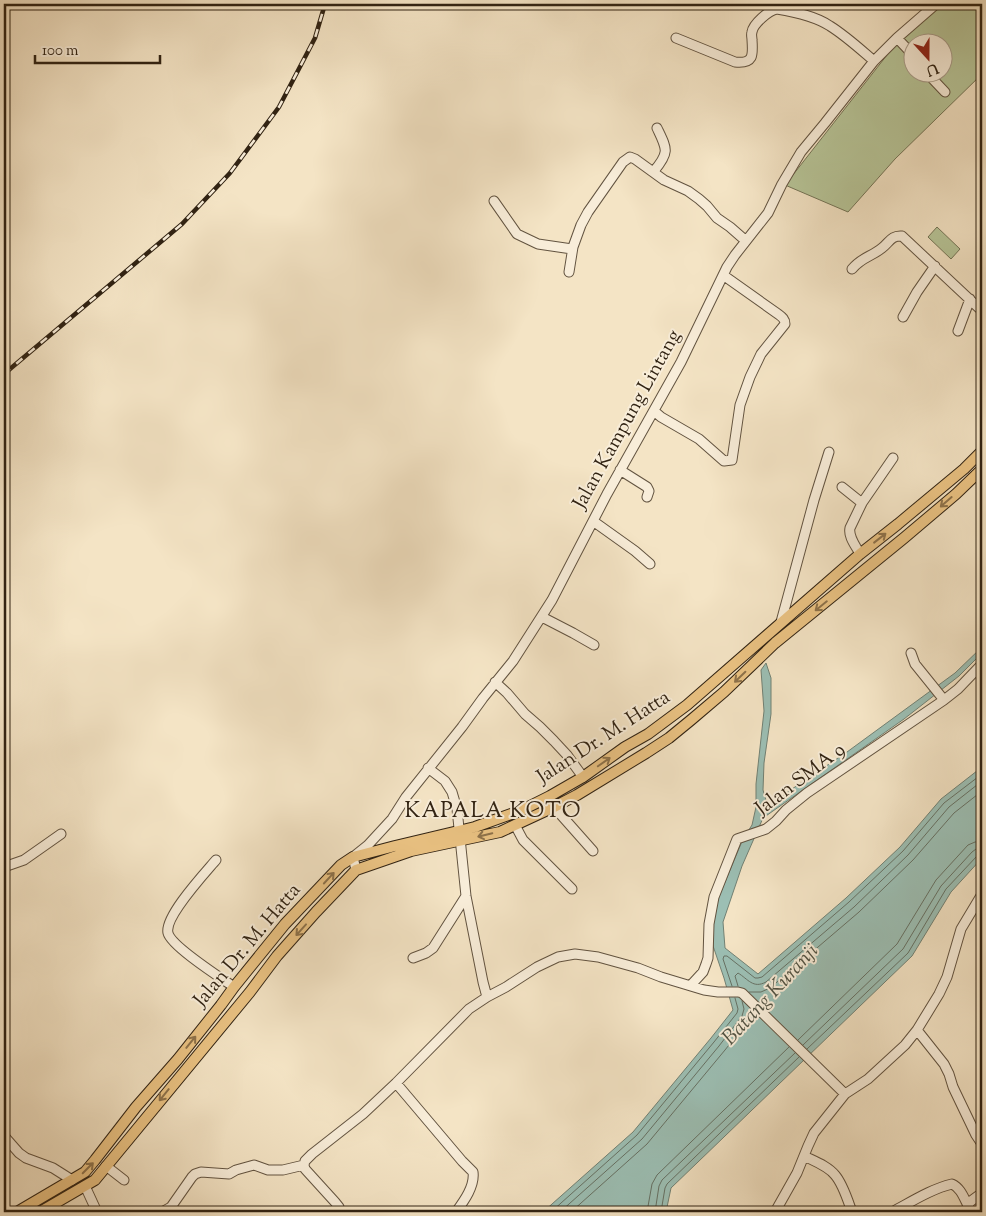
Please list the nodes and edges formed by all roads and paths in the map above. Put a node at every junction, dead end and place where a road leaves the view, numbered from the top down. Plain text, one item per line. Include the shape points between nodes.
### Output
1 (936, 4) edge
2 (676, 38) dead end
3 (897, 38) junction
4 (904, 45) edge
5 (874, 61) junction
6 (936, 82) edge
7 (945, 92) dead end
8 (657, 128) dead end
9 (654, 171) junction
10 (494, 202) dead end
11 (746, 241) junction
12 (572, 249) junction
13 (935, 266) junction
14 (852, 269) dead end
15 (569, 272) dead end
16 (724, 275) junction
17 (970, 299) junction
18 (982, 310) edge
19 (903, 317) dead end
20 (958, 331) dead end
21 (654, 411) junction
22 (982, 451) edge
23 (829, 452) dead end
24 (893, 458) dead end
25 (982, 469) edge
26 (620, 470) junction
27 (842, 487) dead end
28 (647, 497) dead end
29 (862, 503) junction
30 (593, 521) junction
31 (860, 554) junction
32 (650, 564) dead end
33 (542, 617) junction
34 (781, 622) junction
35 (594, 645) dead end
36 (911, 653) dead end
37 (982, 664) edge
38 (495, 682) junction
39 (941, 696) junction
40 (428, 768) junction
41 (583, 777) junction
42 (554, 807) junction
43 (515, 825) junction
44 (61, 834) dead end
45 (460, 836) junction
46 (593, 851) dead end
47 (353, 858) junction
48 (216, 860) dead end
49 (4, 867) edge
50 (356, 870) junction
51 (572, 889) dead end
52 (982, 894) edge
53 (466, 896) junction
54 (413, 958) dead end
55 (691, 986) junction
56 (234, 987) junction
57 (487, 997) junction
58 (212, 1016) junction
59 (223, 1024) junction
60 (917, 1030) junction
61 (396, 1083) junction
62 (845, 1094) junction
63 (4, 1136) edge
64 (982, 1144) edge
65 (804, 1156) junction
66 (304, 1165) junction
67 (106, 1166) junction
68 (72, 1180) junction
69 (124, 1180) dead end
70 (85, 1186) junction
71 (982, 1193) edge
72 (969, 1208) edge
73 (17, 1212) edge
74 (40, 1212) edge
75 (97, 1212) edge
76 (162, 1212) edge
77 (339, 1212) edge
78 (456, 1212) edge
79 (776, 1212) edge
80 (852, 1212) edge
81 (892, 1212) edge

1 - 3 street, Jalan Kampung Lintang
2 - 5 street via 744,63 749,61 753,52 753,29 766,14 777,9 829,26
3 - 4 street
3 - 5 street, Jalan Kampung Lintang
5 - 11 street, Jalan Kampung Lintang via 801,152 768,214
6 - 7 street
8 - 9 street via 666,150
9 - 11 street via 699,199
9 - 12 street via 633,157 627,158 580,225
10 - 12 street via 518,234 538,244
11 - 16 street, Jalan Kampung Lintang
12 - 15 street
13 - 14 street via 902,236 897,236
13 - 17 street
13 - 19 street
16 - 21 street, Jalan Kampung Lintang
16 - 21 street via 785,322 761,354 750,377 740,405 732,460 724,461 699,439
17 - 18 street
17 - 20 street
21 - 26 street, Jalan Kampung Lintang
31 -> 22 main road, Jalan Dr. M. Hatta
23 - 34 street
24 - 29 street
25 -> 42 main road, Jalan Dr. M. Hatta via 904,538 775,643 669,738
26 - 28 street via 647,487
26 - 30 street, Jalan Kampung Lintang
27 - 29 street
29 - 31 street via 849,533
30 - 32 street
30 - 33 street, Jalan Kampung Lintang
31 - 34 main road, Jalan Dr. M. Hatta
33 - 35 street
33 - 38 street, Jalan Kampung Lintang
41 -> 34 main road, Jalan Dr. M. Hatta via 671,718
36 - 39 street via 915,664
37 - 39 street, Jalan SMA 9 via 958,689
38 - 40 street, Jalan Kampung Lintang
38 - 41 street via 554,742
39 - 55 street, Jalan SMA 9 via 807,793 776,821 761,831 736,839 714,897 708,958 703,972
40 - 45 street via 452,792
40 - 47 street, Jalan Kampung Lintang via 392,819
41 - 45 main road, Jalan Dr. M. Hatta via 522,810
42 - 43 main road, Jalan Dr. M. Hatta
42 - 46 street
43 -> 45 main road, Jalan Dr. M. Hatta via 500,832
43 - 51 street via 522,840
44 - 49 street via 24,860
45 - 47 main road, Jalan Dr. M. Hatta via 395,846
45 - 50 main road, Jalan Dr. M. Hatta
45 - 53 street
47 - 50 street
56 -> 47 main road, Jalan Dr. M. Hatta via 285,924 341,865
48 - 56 street via 173,914 168,934 185,952
50 -> 59 main road, Jalan Dr. M. Hatta via 316,912
52 - 60 street via 960,929 947,977
53 - 54 street via 433,948
53 - 57 street
55 - 57 street via 613,961 574,954 537,967
55 - 62 street via 744,994
56 - 58 main road, Jalan Dr. M. Hatta
57 - 61 street via 469,1009
58 - 59 main road
68 -> 58 main road, Jalan Dr. M. Hatta via 85,1172
59 -> 67 main road, Jalan Dr. M. Hatta
60 - 62 street via 868,1079
60 - 64 street via 944,1064
61 - 66 street via 312,1154
61 - 78 street via 473,1172 473,1183
62 - 65 street via 814,1134
63 - 68 street via 26,1158
65 - 79 street
65 - 80 street via 836,1175
66 - 76 street via 268,1170 254,1165 229,1174 201,1172 192,1177 171,1207
66 - 77 street via 339,1207
67 - 69 street
67 - 70 main road, Jalan Dr. M. Hatta via 95,1180
68 - 73 main road, Jalan Dr. M. Hatta
70 - 74 main road, Jalan Dr. M. Hatta
70 - 75 street
71 - 72 street
72 - 81 street via 959,1189 952,1184

